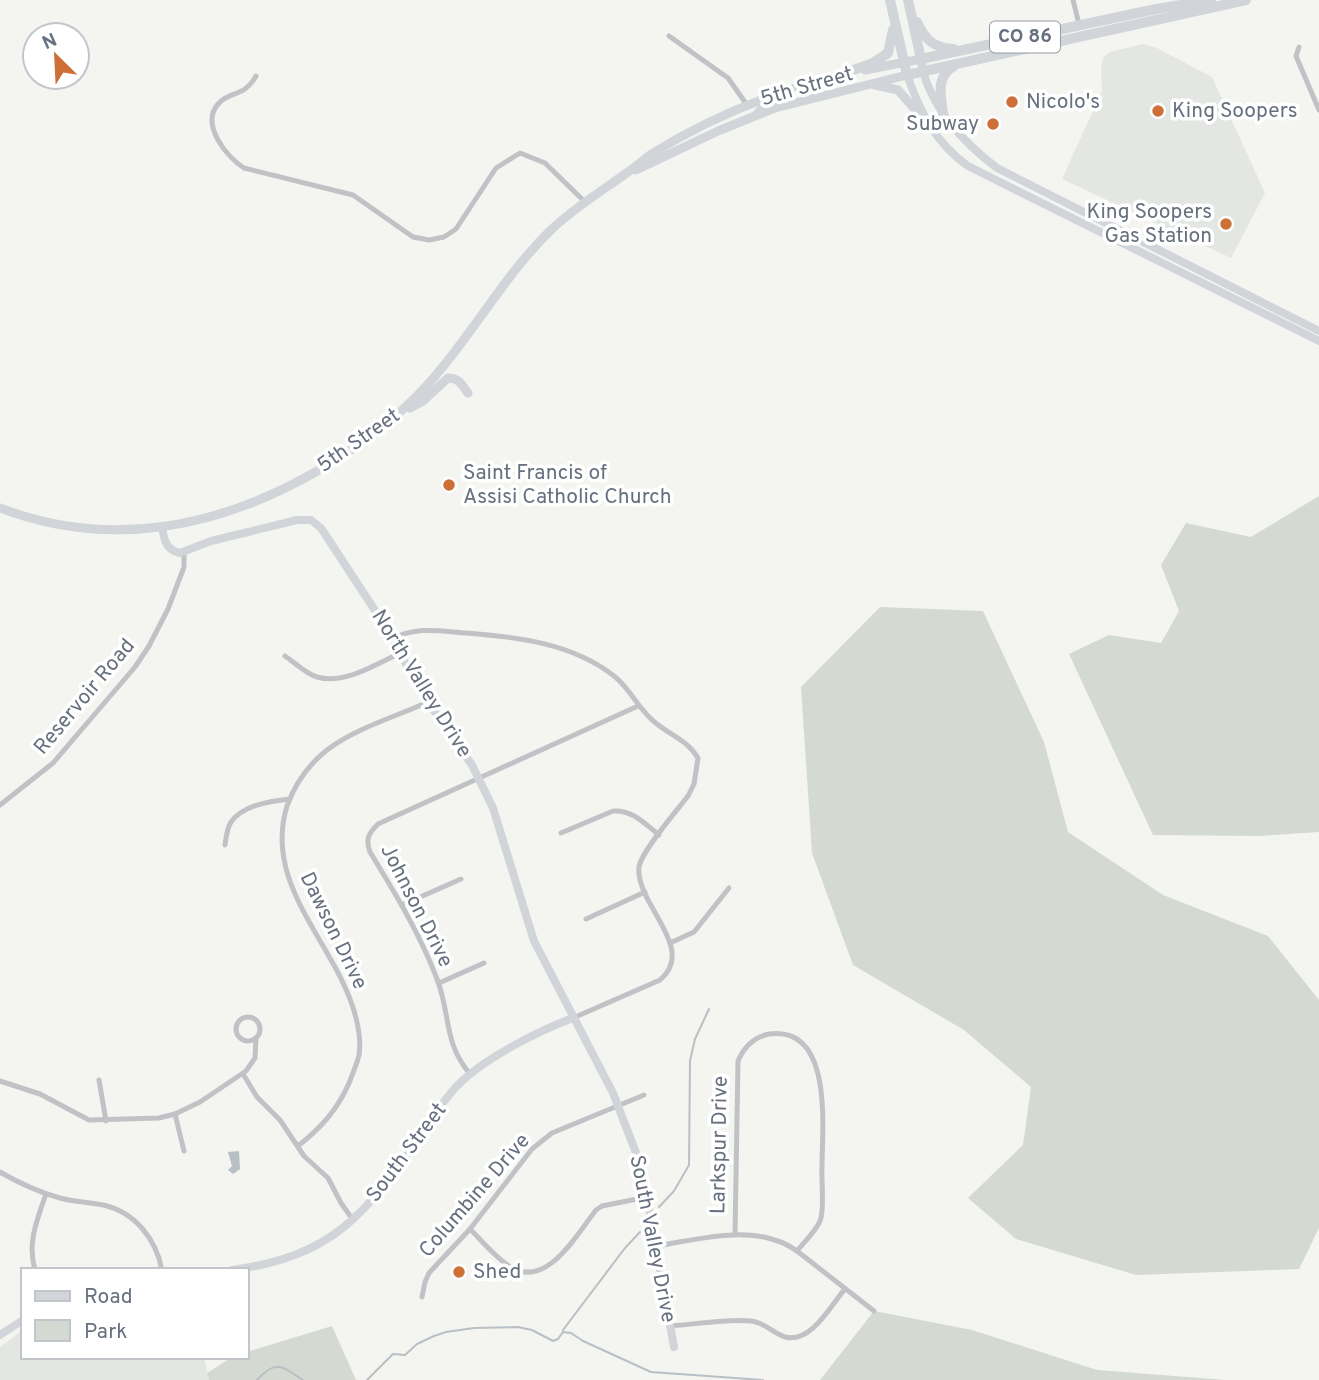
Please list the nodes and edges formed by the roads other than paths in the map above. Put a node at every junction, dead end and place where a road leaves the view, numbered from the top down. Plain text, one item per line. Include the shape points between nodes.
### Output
1 (890, 0) edge
2 (908, 0) edge
3 (1073, 0) edge
4 (1211, 0) edge
5 (1246, 0) edge
6 (893, 13) junction
7 (1079, 26) junction
8 (669, 36) dead end
9 (1299, 47) dead end
10 (971, 55) junction
11 (920, 59) junction
12 (904, 63) junction
13 (923, 72) junction
14 (850, 73) junction
15 (907, 75) junction
16 (257, 76) dead end
17 (834, 76) junction
18 (863, 84) junction
19 (1317, 102) edge
20 (747, 105) junction
21 (1319, 110) edge
22 (943, 114) junction
23 (757, 115) junction
24 (927, 123) junction
25 (670, 154) junction
26 (628, 173) junction
27 (585, 202) junction
28 (1319, 331) edge
29 (1319, 341) edge
30 (468, 393) dead end
31 (399, 414) junction
32 (0, 508) edge
33 (162, 527) junction
34 (184, 553) junction
35 (392, 639) junction
36 (400, 653) junction
37 (285, 656) dead end
38 (428, 702) junction
39 (638, 706) junction
40 (479, 778) junction
41 (290, 799) junction
42 (0, 805) edge
43 (561, 834) dead end
44 (659, 835) junction
45 (225, 845) dead end
46 (461, 879) dead end
47 (729, 888) dead end
48 (645, 892) junction
49 (402, 905) junction
50 (586, 919) dead end
51 (670, 943) junction
52 (484, 963) dead end
53 (439, 983) junction
54 (573, 1018) junction
55 (256, 1038) junction
56 (243, 1074) junction
57 (470, 1074) junction
58 (99, 1080) dead end
59 (0, 1081) edge
60 (645, 1095) dead end
61 (618, 1104) junction
62 (175, 1114) junction
63 (106, 1121) junction
64 (298, 1146) junction
65 (184, 1151) dead end
66 (0, 1171) edge
67 (46, 1194) junction
68 (647, 1197) junction
69 (353, 1220) junction
70 (470, 1229) junction
71 (735, 1234) junction
72 (656, 1246) junction
73 (797, 1251) junction
74 (35, 1268) edge
75 (161, 1268) edge
76 (243, 1268) edge
77 (845, 1289) junction
78 (422, 1297) dead end
79 (874, 1311) dead end
80 (21, 1321) edge
81 (669, 1326) junction
82 (0, 1335) edge
83 (674, 1347) dead end

1 - 6 highway
2 - 10 highway, CO 86 via 932,44
2 - 11 highway
3 - 7 street
4 - 7 highway, CO 86
5 - 10 highway, CO 86
6 - 12 highway
6 - 17 highway via 888,53
7 - 10 highway, CO 86
8 - 20 street via 728,78
9 - 19 street via 1296,56
10 - 11 highway
10 - 13 highway, CO 86
10 - 22 highway via 943,76
11 - 12 main road, 5th Street
11 - 13 main road
12 - 14 main road, 5th Street
12 - 15 highway
13 - 15 highway, 5th Street / CO 86
13 - 22 street
14 - 17 main road, 5th Street
14 - 23 main road via 769,103
15 - 18 main road, 5th Street
15 - 24 street
16 - 27 street via 250,87 215,108 215,134 226,153 244,168 353,195 413,237 435,240 456,229 496,168 520,153 545,163
17 - 20 main road, 5th Street
18 - 23 main road, 5th Street
18 - 24 main road via 898,90
19 - 21 street
20 - 25 main road via 742,113 698,134
20 - 26 main road, 5th Street via 651,154
22 - 28 street via 969,145 1007,174
23 - 25 main road, 5th Street
24 - 29 street via 953,155 985,176
25 - 26 main road, 5th Street
26 - 27 main road, 5th Street
27 - 31 main road, 5th Street via 524,259 444,365
30 - 31 main road via 460,382 448,378 423,401
31 - 33 main road, 5th Street via 341,457 274,495 225,513
32 - 33 main road, 5th Street via 79,529
33 - 34 street via 169,547
34 - 35 street, North Valley Drive via 211,541 311,520 321,528
34 - 42 street, Reservoir Road via 184,567 168,609 128,677 53,762
35 - 36 street, North Valley Drive
35 - 39 street via 421,630 536,641 573,653 615,676
36 - 37 street via 339,678 317,677
36 - 38 street, North Valley Drive
38 - 40 street, North Valley Drive
38 - 41 street, Dawson Drive via 327,750 302,776
39 - 40 street, Johnson Drive
39 - 44 street via 656,724 686,742 698,758 688,796
40 - 49 street, Johnson Drive via 377,824 370,833 366,843 370,852
40 - 54 street, North Valley Drive via 498,821 534,941
41 - 45 street via 239,815 230,824
41 - 64 street, Dawson Drive via 282,833 286,871 313,931 345,985 360,1044 356,1067 337,1108
43 - 44 street via 622,810
44 - 48 street via 639,864
46 - 49 street
47 - 51 street via 694,932
48 - 50 street
48 - 51 street
49 - 53 street, Johnson Drive
51 - 54 street via 673,965 660,980
52 - 53 street
53 - 57 street, Johnson Drive via 449,1040
54 - 57 street, South Street
54 - 61 street, South Valley Drive
55 - 55 street via 257,1022 250,1017 239,1020 239,1037 246,1041
55 - 56 street via 255,1058
56 - 62 street
56 - 64 street
57 - 69 street, South Street via 381,1191
58 - 63 street
59 - 63 street via 40,1094 84,1119
60 - 61 street, Columbine Drive
61 - 68 street, South Valley Drive
61 - 70 street, Columbine Drive via 552,1133 532,1149
62 - 63 street
62 - 65 street
64 - 69 street via 328,1178
66 - 67 street
67 - 74 street via 32,1235
67 - 75 street via 124,1213 143,1228
68 - 70 street via 602,1206 558,1259 534,1271 510,1267
68 - 72 street, South Valley Drive
69 - 76 street, South Street via 302,1253
70 - 78 street, Columbine Drive via 429,1273
71 - 72 street
71 - 73 street via 771,1237
71 - 73 street, Larkspur Drive via 737,1061 756,1038 783,1035 808,1052 823,1093 821,1220
72 - 81 street, South Valley Drive
73 - 77 street
77 - 79 street
77 - 81 street via 814,1327 795,1338 751,1321
80 - 82 street
81 - 83 street, South Valley Drive

